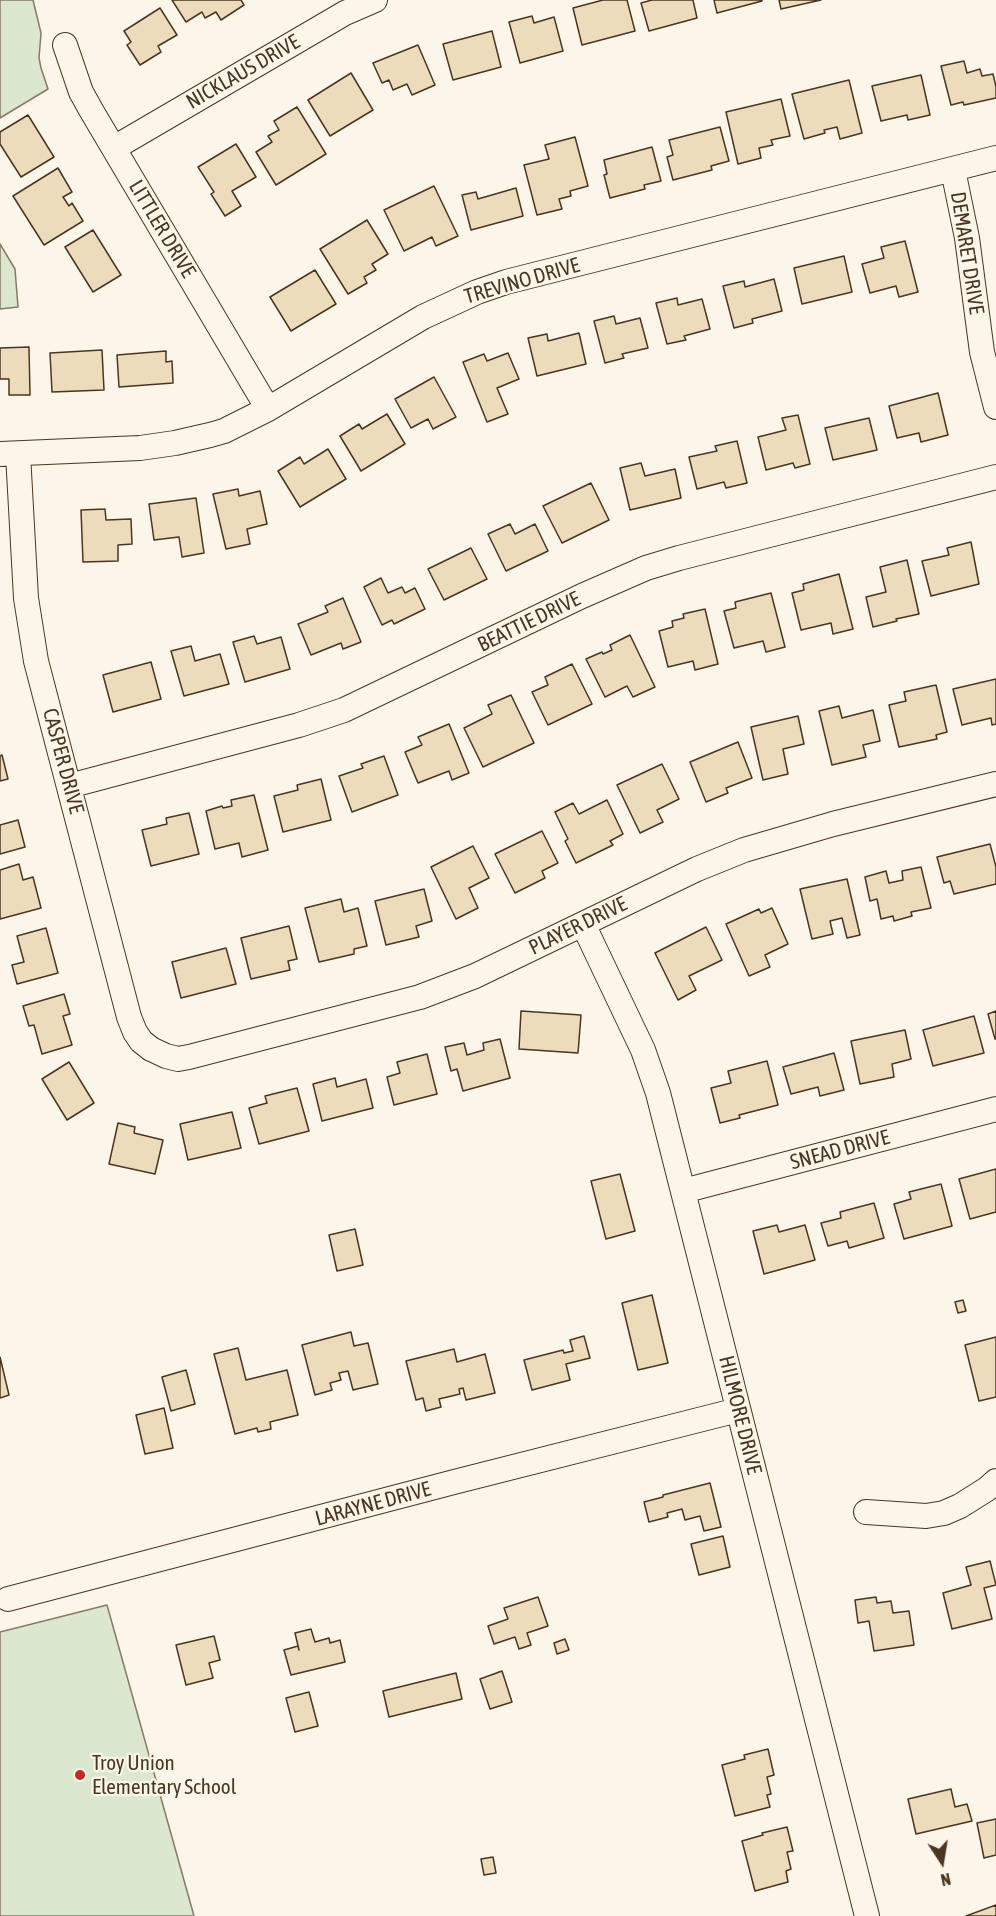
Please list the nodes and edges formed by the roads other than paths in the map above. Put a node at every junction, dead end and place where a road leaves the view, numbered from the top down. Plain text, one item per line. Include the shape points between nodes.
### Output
1 (375, 0) edge
2 (64, 45) dead end
3 (114, 148) junction
4 (996, 159) edge
5 (952, 170) junction
6 (996, 407) edge
7 (268, 409) junction
8 (9, 454) edge
9 (996, 477) edge
10 (996, 784) edge
11 (69, 786) junction
12 (583, 924) junction
13 (158, 1053) joint
14 (996, 1109) edge
15 (683, 1191) junction
16 (738, 1410) junction
17 (996, 1482) edge
18 (866, 1512) dead end
19 (8, 1599) dead end
20 (867, 1916) edge

1 - 3 street, NICKLAUS DRIVE via 345,13
2 - 3 street, LITTLER DRIVE via 84,98
3 - 7 street, LITTLER DRIVE
4 - 5 street, TREVINO DRIVE
5 - 6 street, DEMARET DRIVE via 967,238 982,352
5 - 7 street, TREVINO DRIVE via 477,292 423,317
7 - 8 street, TREVINO DRIVE via 224,430 176,443
8 - 11 street, CASPER DRIVE via 36,661
9 - 11 street, BEATTIE DRIVE via 646,568 344,710
10 - 12 street, PLAYER DRIVE via 744,850
11 - 13 street, CASPER DRIVE via 129,1017 141,1041
12 - 13 street, PLAYER DRIVE via 475,976 420,997 189,1057 178,1059
12 - 15 street, HILMORE DRIVE via 647,1061
14 - 15 street, SNEAD DRIVE
15 - 16 street, HILMORE DRIVE
16 - 19 street, LARAYNE DRIVE
16 - 20 street, HILMORE DRIVE
17 - 18 street via 944,1513 926,1516

